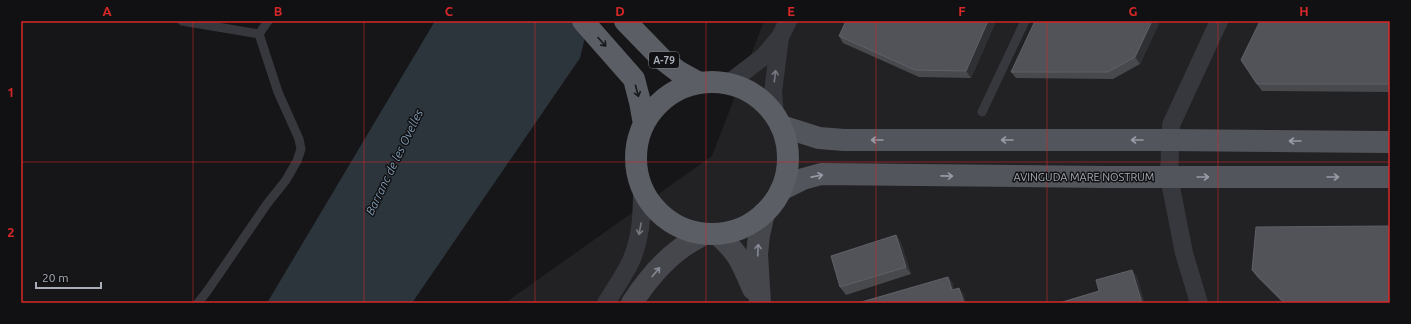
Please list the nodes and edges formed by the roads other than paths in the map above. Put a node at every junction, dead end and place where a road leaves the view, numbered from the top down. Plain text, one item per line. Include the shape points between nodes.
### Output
1 (182, 21) edge
2 (268, 21) edge
3 (583, 21) edge
4 (788, 21) edge
5 (1025, 21) edge
6 (1219, 21) edge
7 (630, 26) edge
8 (259, 34) junction
9 (780, 37) junction
10 (699, 83) junction
11 (729, 83) junction
12 (982, 112) dead end
13 (778, 120) junction
14 (644, 124) junction
15 (1170, 140) junction
16 (1390, 142) edge
17 (1169, 177) junction
18 (1390, 177) edge
19 (642, 190) junction
20 (781, 190) junction
21 (764, 213) junction
22 (711, 234) junction
23 (198, 303) edge
24 (606, 303) edge
25 (632, 303) edge
26 (760, 303) edge
27 (1199, 303) edge

1 - 8 lane
2 - 8 lane
3 -> 14 highway via 634,79
4 - 9 street
5 - 12 lane
6 - 15 street via 1171,125
7 - 10 highway, A-79 via 662,59
8 - 23 lane via 278,92 300,139 301,149 286,180
9 - 11 street via 763,57
13 -> 9 street via 773,92
10 - 11 highway
10 - 14 highway via 682,88 666,97
11 - 13 highway via 755,95
15 -> 13 main road via 844,140 819,138
13 - 20 highway via 787,147 787,169
14 - 19 highway via 636,150 638,177
16 -> 15 main road
15 - 17 street
17 -> 18 main road, AVINGUDA MARE NOSTRUM
20 -> 17 main road, AVINGUDA MARE NOSTRUM via 803,179 822,174
17 - 27 street via 1184,253
19 - 22 highway via 661,215 674,224 689,231
19 -> 24 street via 642,217 637,242 624,275
20 - 21 highway via 774,203
21 - 22 highway via 743,228
26 -> 21 main road via 757,254
25 -> 22 main road via 659,268 680,248
22 - 26 main road via 730,246 740,258

